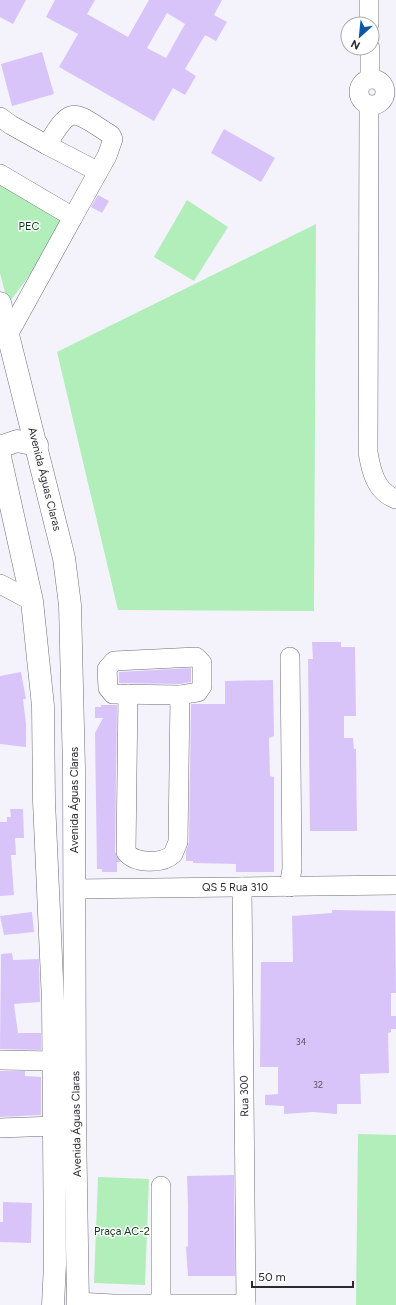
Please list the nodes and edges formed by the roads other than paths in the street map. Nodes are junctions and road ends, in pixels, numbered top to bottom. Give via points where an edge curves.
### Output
1 (369, 0) edge
2 (369, 16) edge
3 (370, 56) edge
4 (370, 79) junction
5 (391, 91) edge
6 (369, 105) junction
7 (0, 117) edge
8 (47, 145) junction
9 (97, 171) junction
10 (0, 174) edge
11 (73, 217) junction
12 (0, 303) edge
13 (8, 335) junction
14 (37, 445) junction
15 (0, 447) edge
16 (0, 457) edge
17 (396, 499) edge
18 (27, 578) junction
19 (2, 585) edge
20 (32, 601) junction
21 (290, 658) dead end
22 (38, 670) junction
23 (73, 672) junction
24 (128, 694) junction
25 (180, 695) junction
26 (154, 861) junction
27 (396, 885) edge
28 (154, 887) junction
29 (242, 887) junction
30 (290, 887) junction
31 (74, 889) junction
32 (0, 1060) edge
33 (54, 1061) junction
34 (55, 1126) junction
35 (0, 1128) edge
36 (161, 1186) dead end
37 (78, 1303) edge
38 (161, 1304) junction
39 (246, 1304) edge
40 (53, 1305) edge

1 - 2 street
3 - 4 street
4 - 5 street via 377,79
4 - 6 street via 363,82 359,88 362,102
5 - 6 street via 381,102
6 - 17 street via 368,452 371,470 377,482 384,492
7 - 8 street
8 - 9 street
8 - 9 street via 63,120 72,115 83,118 111,135 113,139 107,156
9 - 11 street
10 - 11 street
11 - 13 street
12 - 13 main road, Avenida Águas Claras
13 - 14 main road, Avenida Águas Claras
14 - 15 main road via 17,441
14 - 23 main road, Avenida Águas Claras via 64,558 70,605
16 - 18 main road, Avenida Águas Claras
18 - 19 street
18 - 20 main road, Avenida Águas Claras
19 - 20 street
20 - 22 main road, Avenida Águas Claras
21 - 30 street
22 - 23 main road
22 - 33 main road, Avenida Águas Claras via 43,706
23 - 31 main road, Avenida Águas Claras
24 - 25 street
24 - 25 street via 113,694 108,688 107,669 114,661 199,658 202,663 201,689 192,694
24 - 26 street via 126,852 130,856
25 - 26 street via 178,842 174,854
26 - 28 street
27 - 30 street, QS 5 Rua 310
28 - 29 street, QS 5 Rua 310
28 - 31 street, QS 5 Rua 310
29 - 30 street, QS 5 Rua 310
29 - 39 street, Rua 300
31 - 37 main road, Avenida Águas Claras
32 - 33 street
33 - 34 main road, Avenida Águas Claras
34 - 35 street
34 - 40 main road, Avenida Águas Claras
36 - 38 street
37 - 38 street
38 - 39 street

